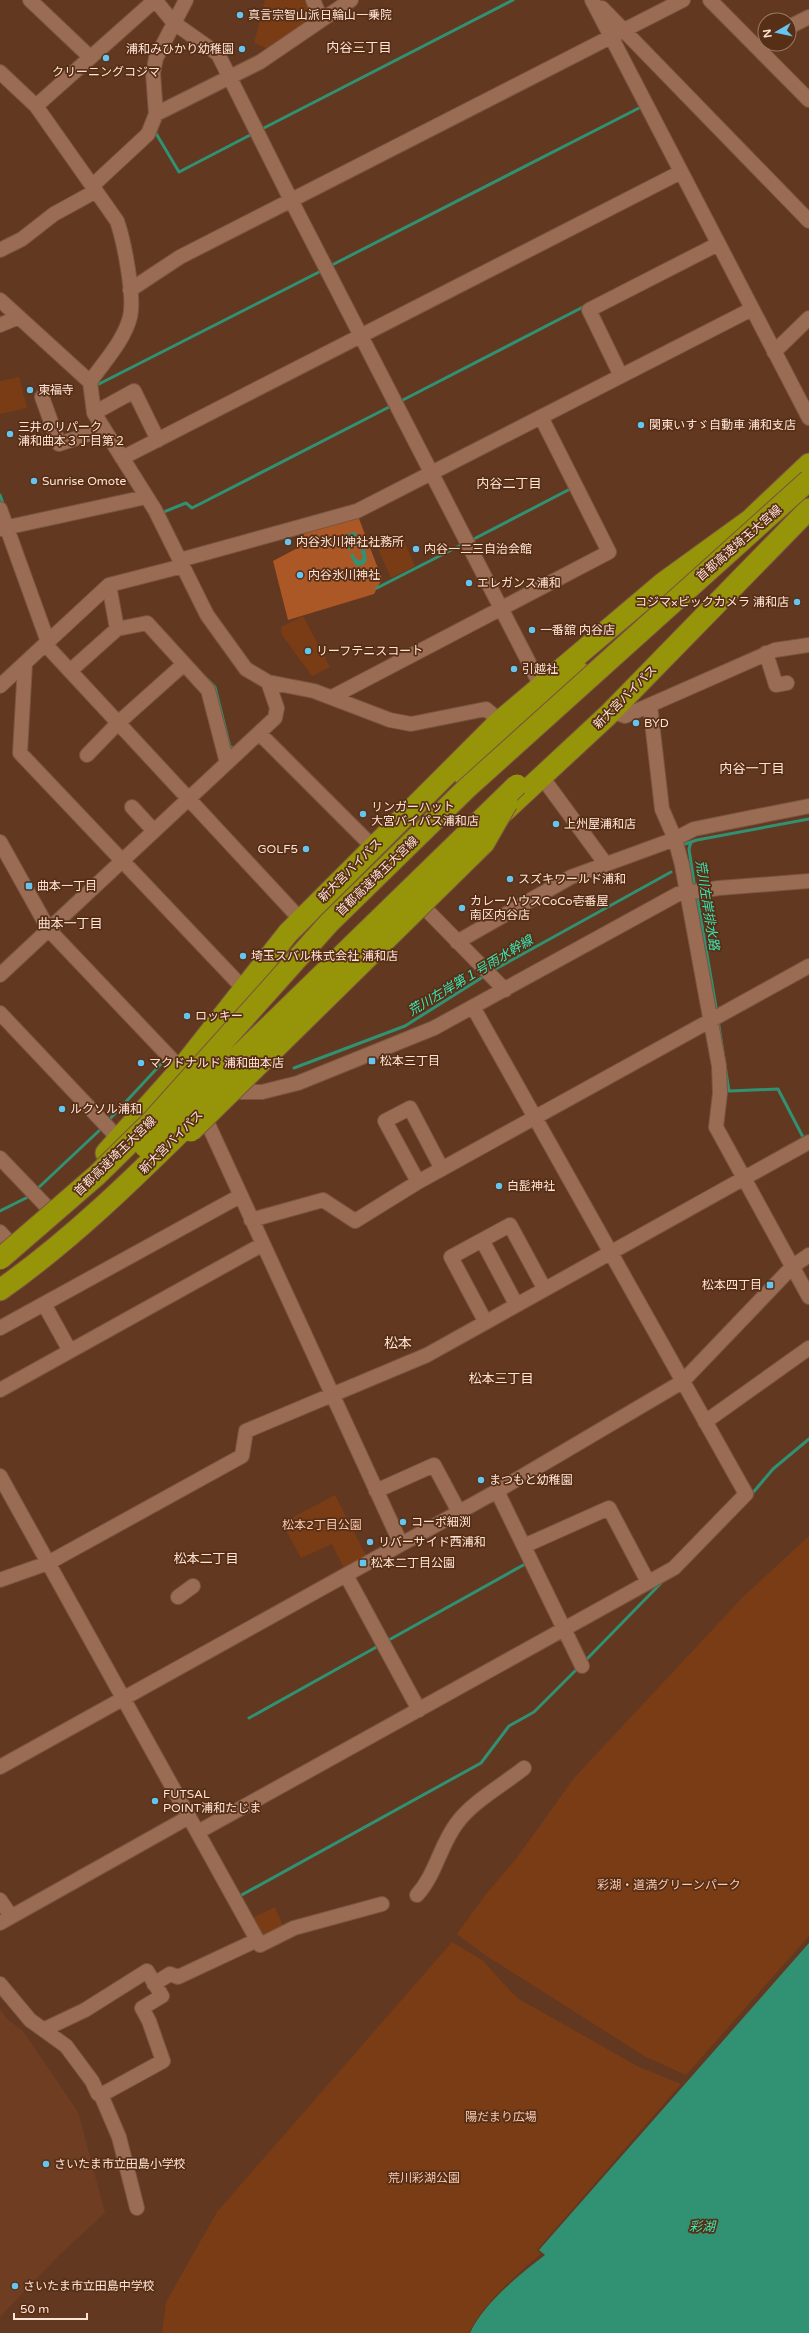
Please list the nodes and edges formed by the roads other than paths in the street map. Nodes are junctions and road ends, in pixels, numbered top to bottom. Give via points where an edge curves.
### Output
1 (30, 0) edge
2 (155, 0) edge
3 (186, 0) edge
4 (313, 0) edge
5 (351, 0) edge
6 (593, 0) edge
7 (683, 0) edge
8 (710, 0) edge
9 (809, 17) edge
10 (321, 20) junction
11 (174, 23) junction
12 (797, 23) edge
13 (617, 33) junction
14 (757, 39) edge
15 (768, 52) edge
16 (90, 57) junction
17 (0, 72) edge
18 (230, 78) junction
19 (809, 100) edge
20 (36, 106) junction
21 (156, 114) junction
22 (680, 172) junction
23 (94, 189) junction
24 (290, 200) junction
25 (809, 221) edge
26 (718, 244) junction
27 (0, 250) edge
28 (130, 290) junction
29 (0, 300) edge
30 (752, 309) junction
31 (19, 317) junction
32 (809, 318) edge
33 (0, 325) edge
34 (361, 336) junction
35 (774, 352) junction
36 (621, 376) junction
37 (90, 382) junction
38 (42, 398) dead end
39 (94, 413) junction
40 (541, 417) junction
41 (809, 418) edge
42 (104, 429) junction
43 (158, 440) junction
44 (122, 458) junction
45 (809, 464) edge
46 (431, 473) junction
47 (809, 480) edge
48 (146, 497) junction
49 (809, 498) edge
50 (0, 509) edge
51 (809, 509) edge
52 (3, 527) edge
53 (181, 563) junction
54 (109, 585) junction
55 (684, 591) junction
56 (501, 609) junction
57 (117, 629) junction
58 (47, 643) junction
59 (809, 645) edge
60 (766, 653) junction
61 (24, 664) junction
62 (184, 664) junction
63 (70, 671) junction
64 (268, 682) junction
65 (787, 683) dead end
66 (0, 686) edge
67 (541, 686) junction
68 (332, 697) junction
69 (650, 705) junction
70 (612, 712) junction
71 (500, 721) junction
72 (118, 723) junction
73 (259, 733) junction
74 (87, 755) dead end
75 (227, 763) junction
76 (542, 777) junction
77 (517, 785) junction
78 (189, 799) junction
79 (809, 806) edge
80 (132, 807) dead end
81 (154, 831) junction
82 (0, 842) edge
83 (676, 845) junction
84 (373, 847) junction
85 (122, 861) junction
86 (605, 864) junction
87 (809, 881) edge
88 (693, 891) junction
89 (415, 899) junction
90 (295, 926) junction
91 (48, 930) junction
92 (457, 942) junction
93 (809, 966) edge
94 (0, 975) edge
95 (243, 988) junction
96 (505, 990) junction
97 (473, 1007) junction
98 (0, 1013) edge
99 (715, 1017) junction
100 (257, 1056) junction
101 (181, 1069) junction
102 (220, 1092) junction
103 (262, 1092) junction
104 (202, 1111) junction
105 (535, 1118) junction
106 (110, 1129) junction
107 (809, 1142) edge
108 (0, 1158) edge
109 (442, 1169) junction
110 (744, 1178) junction
111 (418, 1182) junction
112 (240, 1196) junction
113 (114, 1197) junction
114 (38, 1198) junction
115 (251, 1220) junction
116 (482, 1240) junction
117 (263, 1244) junction
118 (2, 1245) edge
119 (610, 1252) junction
120 (809, 1255) edge
121 (792, 1266) junction
122 (0, 1275) edge
123 (544, 1288) junction
124 (0, 1290) edge
125 (809, 1296) edge
126 (44, 1304) junction
127 (516, 1304) junction
128 (485, 1321) junction
129 (0, 1328) edge
130 (809, 1348) edge
131 (70, 1351) junction
132 (682, 1382) junction
133 (0, 1390) edge
134 (332, 1396) junction
135 (704, 1422) junction
136 (0, 1476) edge
137 (497, 1491) junction
138 (376, 1492) junction
139 (459, 1512) junction
140 (401, 1544) junction
141 (524, 1546) junction
142 (48, 1563) junction
143 (346, 1575) junction
144 (0, 1580) edge
145 (648, 1582) junction
146 (192, 1586) dead end
147 (178, 1597) dead end
148 (564, 1629) junction
149 (582, 1666) dead end
150 (123, 1698) junction
151 (419, 1710) junction
152 (0, 1767) edge
153 (524, 1768) dead end
154 (190, 1817) junction
155 (198, 1832) junction
156 (417, 1895) dead end
157 (0, 1900) edge
158 (382, 1904) dead end
159 (5, 1920) edge
160 (257, 1940) junction
161 (0, 1984) edge
162 (154, 1984) junction
163 (45, 2029) junction
164 (101, 2096) junction
165 (137, 2208) dead end

1 - 16 street
2 - 11 street
2 - 16 street
3 - 11 street
4 - 10 street
5 - 10 street
6 - 13 street
7 - 13 street
8 - 14 street
9 - 12 street
10 - 18 street via 260,62
11 - 18 street via 218,54
11 - 21 street via 156,58 153,73
13 - 22 street
13 - 24 street
13 - 25 street
15 - 19 street
16 - 20 street
17 - 20 street
18 - 21 street
18 - 24 street
20 - 23 street
21 - 23 street via 148,134
22 - 26 street
22 - 34 street
23 - 27 street via 54,214 22,239
23 - 28 street via 117,221
24 - 28 street via 180,257
24 - 34 street
26 - 30 street
26 - 36 street via 589,310
28 - 37 street via 130,317 122,336
29 - 31 street
30 - 35 street
30 - 36 street
31 - 33 street
31 - 37 street
32 - 35 street
34 - 43 street
34 - 46 street
35 - 41 street
36 - 40 street
37 - 39 street
38 - 42 street via 59,444
39 - 42 street
39 - 43 street via 134,391
40 - 46 street
40 - 56 street via 609,552
42 - 44 street
43 - 44 street
44 - 48 street
45 - 67 highway, 新大宮バイパス via 750,520 663,583
46 - 53 street via 357,511
46 - 56 street
47 - 55 highway, 首都高速埼玉大宮線, bridge
48 - 52 street
48 - 53 street
49 - 77 highway, 首都高速埼玉大宮線 via 602,707
50 - 52 street
51 - 70 highway, 新大宮バイパス
52 - 58 street
53 - 54 street
53 - 64 street via 208,615 246,669
54 - 57 street
54 - 58 street
55 - 90 highway, bridge via 608,646 458,780 309,926
55 - 118 highway, 首都高速埼玉大宮線, bridge via 466,788 329,923 146,1126 97,1175
56 - 67 street
56 - 68 street
57 - 62 street via 147,623
57 - 63 street
58 - 61 street
58 - 63 street
59 - 60 street
60 - 65 street via 776,685
60 - 69 street
61 - 66 street
61 - 85 street via 20,753
62 - 72 street
62 - 75 street via 208,690
63 - 72 street
64 - 68 street
64 - 73 street via 277,708 275,718
67 - 71 highway, 新大宮バイパス
68 - 71 street via 390,720 411,724 486,709
69 - 70 street via 625,716
69 - 83 street via 662,808
70 - 76 highway, 新大宮バイパス
71 - 84 highway, 新大宮バイパス
72 - 74 street
72 - 78 street
73 - 75 street
73 - 84 street
75 - 78 street
76 - 86 street
76 - 89 highway, 新大宮バイパス
77 - 113 highway, bridge via 484,843 143,1180
77 - 122 highway, 首都高速埼玉大宮線, bridge via 117,1174
78 - 81 street
78 - 90 street
79 - 83 street via 694,829
80 - 81 street
81 - 85 street
82 - 91 street
83 - 86 street
83 - 88 street
84 - 90 highway, 新大宮バイパス
85 - 91 street
85 - 95 street
86 - 92 street via 571,877
87 - 88 street
88 - 96 street via 663,901
88 - 99 street
89 - 92 street
89 - 100 highway, 新大宮バイパス
90 - 95 highway, 新大宮バイパス
91 - 94 street
91 - 101 street
92 - 96 street
93 - 99 street
95 - 101 highway, 新大宮バイパス
96 - 97 street
97 - 103 street via 434,1028 364,1057 298,1083
97 - 105 street
98 - 106 street
99 - 105 street
99 - 110 street via 720,1093 716,1127
100 - 102 highway, 新大宮バイパス
100 - 103 street via 249,1078 252,1085
101 - 102 street
101 - 106 highway, 新大宮バイパス
102 - 103 street
102 - 104 highway, 新大宮バイパス
104 - 112 street
104 - 113 highway, 新大宮バイパス
105 - 109 street
105 - 119 street
106 - 114 highway, 新大宮バイパス
107 - 110 street
108 - 114 street
109 - 111 street
109 - 111 street via 410,1108 385,1121
110 - 119 street
110 - 121 street
111 - 115 street via 355,1221 323,1200
112 - 115 street
112 - 126 street
113 - 124 highway, 新大宮バイパス via 70,1236
114 - 118 highway, 新大宮バイパス
115 - 117 street
116 - 123 street via 510,1225
116 - 127 street
116 - 128 street via 451,1257
117 - 131 street
117 - 134 street
119 - 123 street
119 - 132 street
120 - 121 street
121 - 125 street
121 - 132 street
123 - 127 street
126 - 129 street
126 - 131 street
127 - 128 street
128 - 134 street via 427,1355
130 - 135 street
131 - 133 street
132 - 135 street
132 - 137 street
134 - 138 street
134 - 142 street via 246,1431 242,1456
135 - 145 street via 746,1494 674,1568
136 - 142 street
137 - 139 street
137 - 141 street
138 - 139 street via 434,1465
138 - 140 street
139 - 140 street
140 - 143 street
141 - 145 street via 609,1508
141 - 148 street
142 - 144 street
142 - 150 street
143 - 150 street
143 - 151 street
145 - 148 street
146 - 147 street
148 - 149 street
148 - 151 street
150 - 152 street
150 - 154 street
151 - 155 street
153 - 156 street via 473,1806 458,1821 445,1841 428,1882
154 - 155 street
154 - 159 street
155 - 160 street
157 - 159 street
158 - 160 street via 294,1928 260,1945
160 - 162 street via 178,1977 170,1974
161 - 163 street via 30,2020
162 - 163 street via 147,1971 85,2010
162 - 164 street via 162,1996 142,2008 163,2061
163 - 164 street via 66,2046
164 - 165 street via 119,2137

